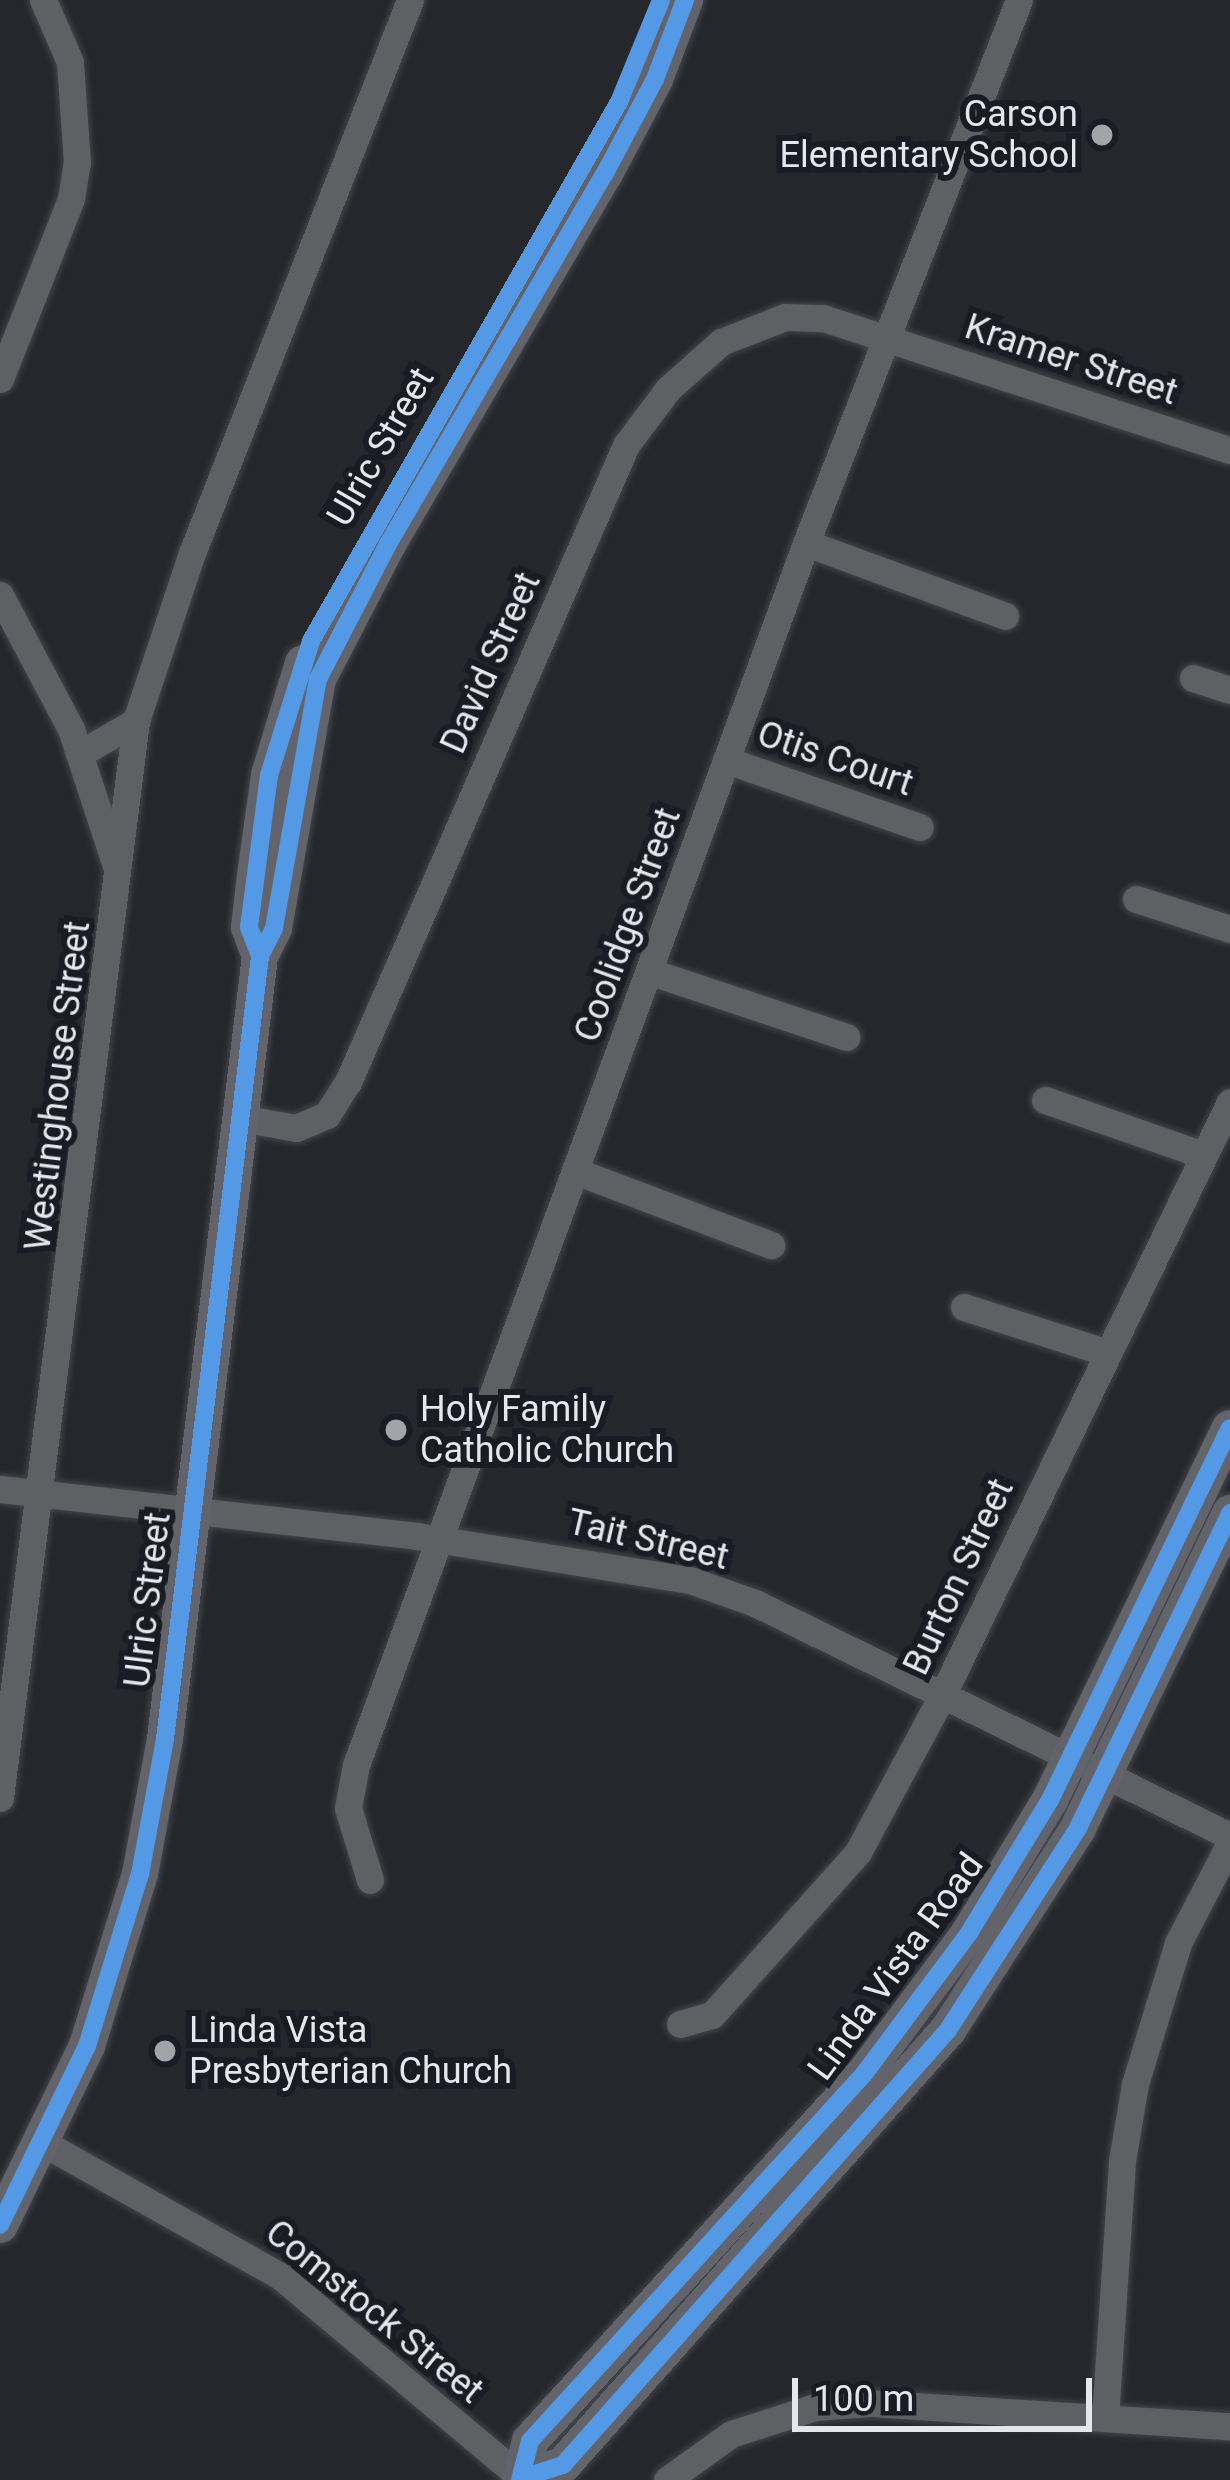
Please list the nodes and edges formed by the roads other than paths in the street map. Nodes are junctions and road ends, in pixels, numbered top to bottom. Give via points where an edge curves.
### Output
1 (44, 0) edge
2 (410, 0) edge
3 (662, 0) edge
4 (685, 0) edge
5 (1019, 0) edge
6 (890, 337) junction
7 (0, 379) edge
8 (1230, 450) edge
9 (806, 544) junction
10 (0, 596) edge
11 (1005, 616) dead end
12 (7, 630) edge
13 (1193, 678) dead end
14 (1230, 690) edge
15 (136, 721) junction
16 (81, 753) junction
17 (726, 760) junction
18 (920, 827) dead end
19 (121, 883) junction
20 (1136, 899) dead end
21 (1230, 929) edge
22 (260, 956) junction
23 (651, 972) junction
24 (846, 1037) dead end
25 (1045, 1100) dead end
26 (1230, 1102) edge
27 (240, 1118) junction
28 (1204, 1155) junction
29 (574, 1172) junction
30 (771, 1245) dead end
31 (964, 1307) dead end
32 (1105, 1352) junction
33 (1230, 1428) edge
34 (0, 1489) edge
35 (39, 1494) junction
36 (192, 1513) junction
37 (1230, 1514) edge
38 (443, 1540) junction
39 (942, 1696) junction
40 (1070, 1760) junction
41 (1105, 1777) junction
42 (0, 1798) edge
43 (1230, 1840) edge
44 (370, 1880) dead end
45 (680, 2024) dead end
46 (45, 2144) junction
47 (0, 2225) edge
48 (1105, 2418) junction
49 (1230, 2426) edge
50 (522, 2480) edge
51 (668, 2480) edge

1 - 7 street via 70,62 77,163 71,199
2 - 15 street via 192,553
3 - 22 main road, Ulric Street via 619,102 311,641 269,775 249,928
4 - 22 main road, Ulric Street via 604,175 335,638 318,679 274,928
5 - 6 street, Coolidge Street
6 - 8 street, Kramer Street
6 - 9 street, Coolidge Street
6 - 27 street, David Street via 823,318 770,320 721,342 668,389 626,446 348,1082 327,1115 296,1127
9 - 11 street
9 - 17 street, Coolidge Street
10 - 12 street
12 - 16 street
13 - 14 street
15 - 16 street
15 - 19 street, Westinghouse Street
16 - 19 street
17 - 18 street, Otis Court
17 - 23 street, Coolidge Street
19 - 35 street, Westinghouse Street
20 - 21 street
22 - 27 main road, Ulric Street
23 - 24 street
23 - 29 street, Coolidge Street
25 - 28 street
26 - 28 street, Burton Street
27 - 36 main road, Ulric Street
28 - 32 street, Burton Street
29 - 30 street
29 - 38 street, Coolidge Street
31 - 32 street
32 - 39 street, Burton Street
33 - 40 main road, Linda Vista Road
34 - 35 street, Tait Street
35 - 36 street, Tait Street
35 - 42 street, Westinghouse Street
36 - 38 street, Tait Street
36 - 46 main road, Ulric Street via 140,1874 94,2029
37 - 41 main road, Linda Vista Road
38 - 39 street, Tait Street via 690,1580
38 - 44 street, Coolidge Street via 356,1765 348,1808
39 - 40 street, Tait Street
39 - 45 street, Burton Street via 858,1852 712,2014
40 - 41 street, Tait Street
40 - 50 main road, Linda Vista Road via 996,1892 919,2003 530,2441
41 - 43 street, Tait Street
41 - 50 main road, Linda Vista Road via 1006,1948 891,2101 563,2465
43 - 48 street via 1178,1943 1135,2084 1122,2161
46 - 47 main road, Ulric Street
46 - 50 street, Comstock Street via 280,2276
48 - 49 street
48 - 51 street via 815,2407 731,2434

